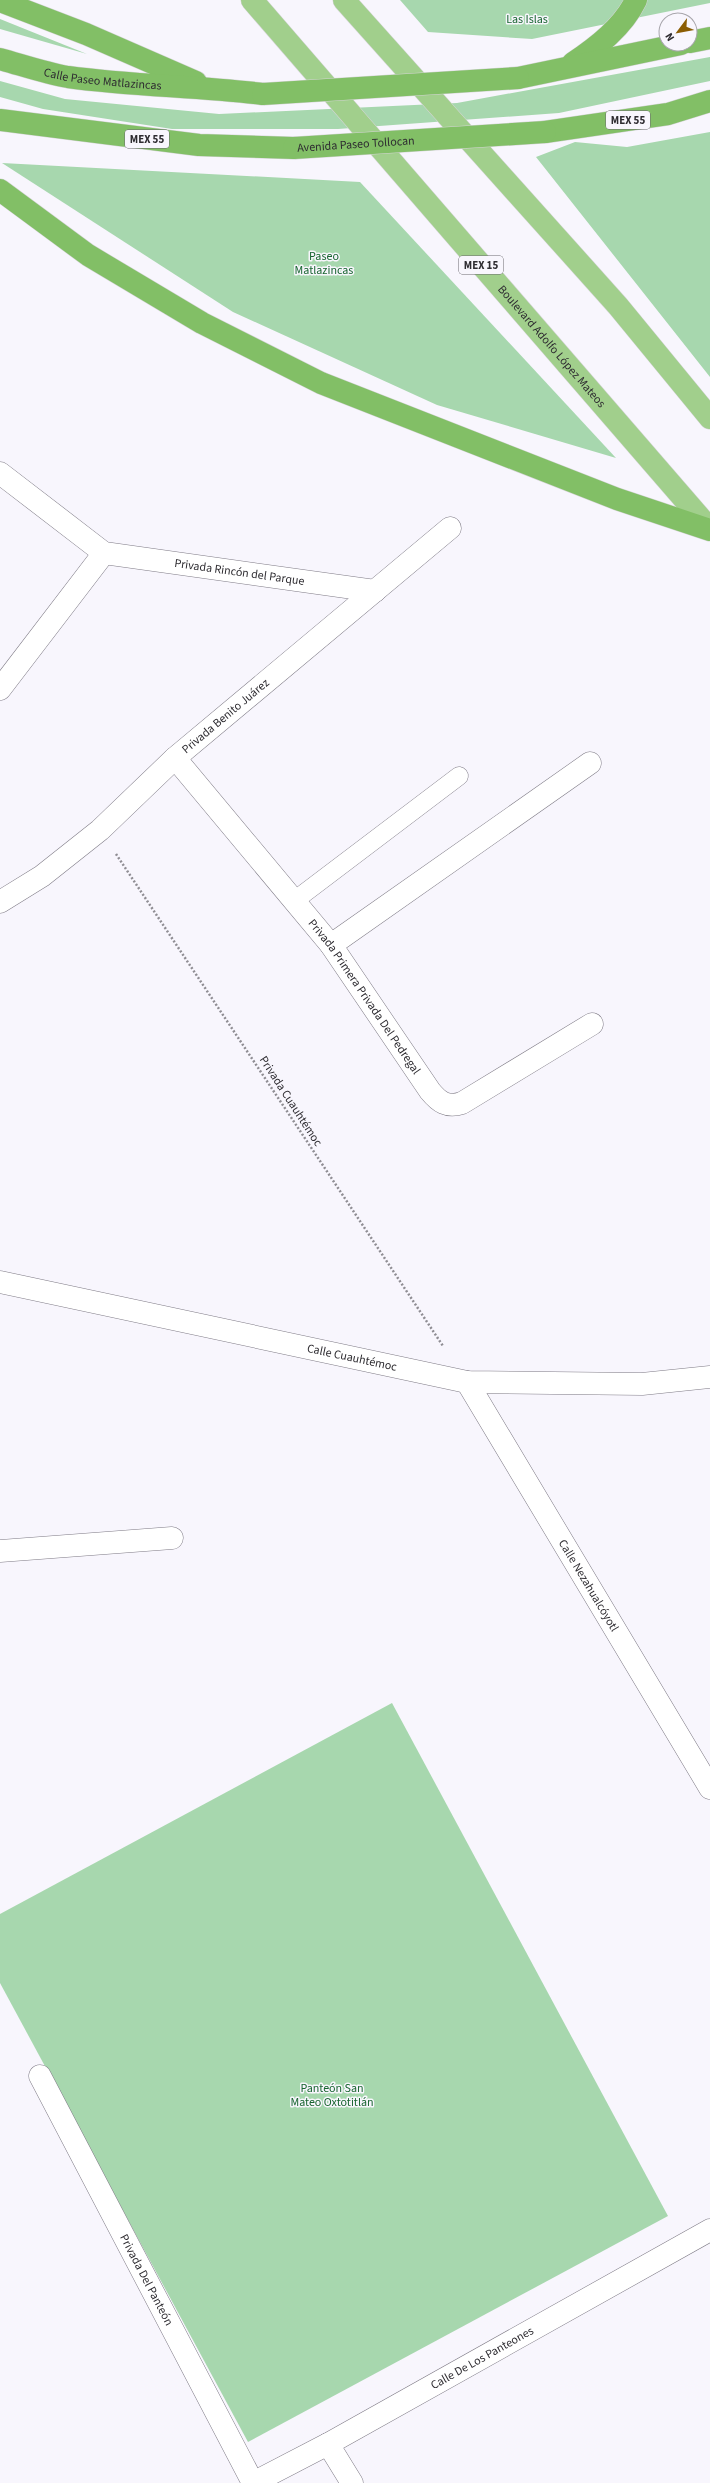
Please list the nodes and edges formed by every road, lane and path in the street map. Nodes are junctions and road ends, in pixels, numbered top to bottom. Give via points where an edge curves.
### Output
1 (252, 0) edge
2 (344, 0) edge
3 (636, 0) edge
4 (0, 1) edge
5 (710, 38) edge
6 (698, 40) edge
7 (658, 49) edge
8 (0, 59) edge
9 (564, 69) junction
10 (208, 87) junction
11 (710, 102) edge
12 (0, 120) edge
13 (0, 190) edge
14 (710, 418) edge
15 (0, 473) edge
16 (450, 528) dead end
17 (710, 530) edge
18 (104, 553) junction
19 (375, 591) junction
20 (0, 689) edge
21 (175, 758) junction
22 (590, 763) dead end
23 (459, 776) dead end
24 (100, 830) junction
25 (294, 901) junction
26 (0, 902) edge
27 (330, 944) junction
28 (592, 1024) dead end
29 (0, 1282) edge
30 (710, 1377) edge
31 (467, 1382) junction
32 (172, 1538) dead end
33 (0, 1551) edge
34 (710, 1788) edge
35 (40, 2076) dead end
36 (710, 2230) edge
37 (328, 2444) junction
38 (253, 2483) edge
39 (352, 2483) edge

1 - 17 main road, Boulevard Adolfo López Mateos / MEX 15
2 - 14 main road via 618,306
3 - 9 highway via 631,11 599,44
4 - 10 highway via 86,34
5 - 6 highway
7 - 9 highway
8 - 10 highway, Calle Paseo Matlazincas via 67,76 135,84
9 - 10 highway, bridge via 518,78 263,94
11 - 12 highway, Avenida Paseo Tollocan / MEX 55, bridge via 668,114 545,132 294,148 198,145
13 - 17 highway via 88,255 202,323 321,383 617,499
15 - 18 street, Privada Rincón del Parque
16 - 19 street, Privada Benito Juárez
18 - 19 street, Privada Rincón del Parque
18 - 20 street
19 - 21 street, Privada Benito Juárez
21 - 24 street, Privada Benito Juárez
21 - 25 street, Privada Primera Privada Del Pedregal
22 - 27 street
23 - 25 lane
24 - 26 street, Privada Benito Juárez via 42,876
24 - 31 path, Privada Cuauhtémoc
25 - 27 street, Privada Primera Privada Del Pedregal
27 - 28 street, Privada Primera Privada Del Pedregal via 430,1090 442,1103 462,1103
29 - 31 street, Calle Cuauhtémoc
30 - 31 street, Calle Cuauhtémoc via 642,1384
31 - 34 street, Calle Nezahualcóyotl
32 - 33 street
35 - 38 street, Privada Del Panteón
36 - 37 street, Calle De Los Panteones
37 - 38 street, Calle De Los Panteones
37 - 39 street

